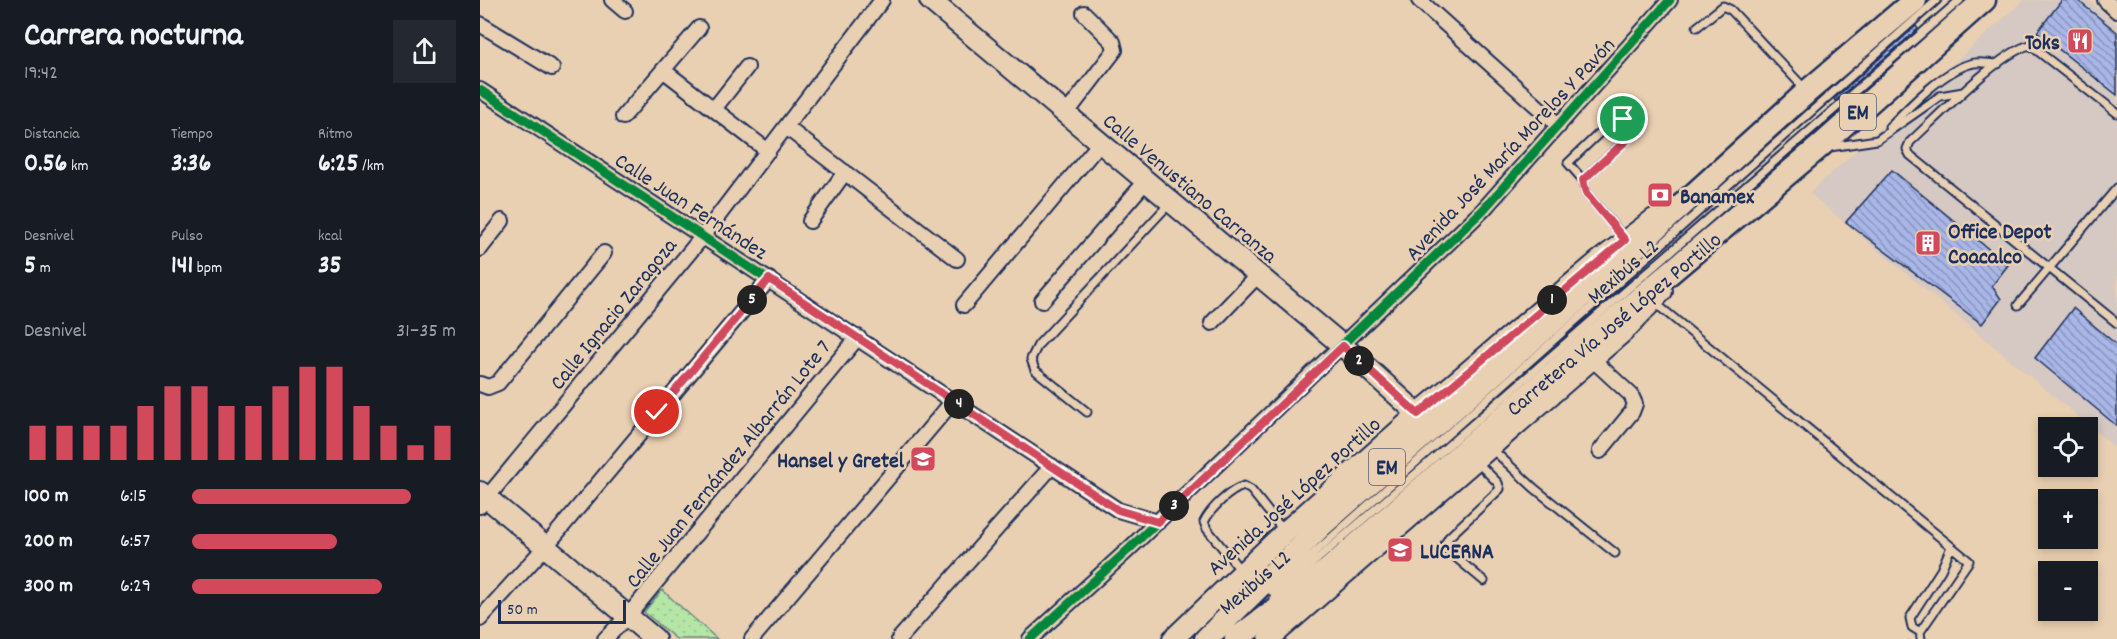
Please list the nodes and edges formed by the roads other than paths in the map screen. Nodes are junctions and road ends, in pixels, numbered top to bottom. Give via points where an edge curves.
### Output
1 (612, 0) edge
2 (882, 0) edge
3 (930, 0) edge
4 (1419, 0) edge
5 (1670, 0) edge
6 (1915, 0) edge
7 (1937, 0) edge
8 (1960, 0) edge
9 (1984, 0) edge
10 (2105, 0) edge
11 (2117, 10) edge
12 (625, 11) dead end
13 (1084, 13) dead end
14 (480, 24) edge
15 (1697, 27) dead end
16 (699, 28) dead end
17 (1998, 64) junction
18 (747, 67) dead end
19 (552, 68) dead end
20 (663, 70) junction
21 (480, 90) edge
22 (1808, 91) junction
23 (1963, 92) junction
24 (714, 109) junction
25 (2117, 113) edge
26 (1066, 114) junction
27 (623, 117) dead end
28 (1559, 126) junction
29 (786, 127) junction
30 (1877, 140) junction
31 (1100, 143) junction
32 (1818, 147) junction
33 (768, 151) junction
34 (1728, 163) junction
35 (844, 172) junction
36 (1583, 180) junction
37 (1146, 181) junction
38 (2117, 188) edge
39 (1171, 202) junction
40 (502, 221) dead end
41 (810, 221) dead end
42 (1731, 222) junction
43 (703, 236) junction
44 (1625, 240) junction
45 (480, 249) edge
46 (604, 253) dead end
47 (957, 259) dead end
48 (2049, 268) junction
49 (1258, 275) junction
50 (769, 279) junction
51 (1653, 300) junction
52 (1042, 301) dead end
53 (2018, 304) dead end
54 (963, 305) dead end
55 (1212, 322) dead end
56 (2117, 323) edge
57 (858, 337) junction
58 (1343, 346) junction
59 (1592, 359) junction
60 (480, 384) edge
61 (953, 400) junction
62 (1087, 412) dead end
63 (1418, 414) junction
64 (1491, 447) junction
65 (1600, 451) dead end
66 (1475, 460) junction
67 (1052, 466) junction
68 (482, 499) edge
69 (1158, 522) junction
70 (1285, 532) junction
71 (546, 546) junction
72 (1951, 547) junction
73 (1615, 553) dead end
74 (1243, 573) junction
75 (1484, 581) dead end
76 (1259, 610) dead end
77 (1247, 611) dead end
78 (628, 616) junction
79 (480, 619) edge
80 (1921, 635) edge
81 (605, 639) edge
82 (656, 639) edge
83 (752, 639) edge
84 (899, 639) edge
85 (1030, 639) edge
86 (1173, 639) edge
87 (1206, 639) edge
88 (1214, 639) edge
89 (1227, 639) edge
90 (1236, 639) edge
91 (1269, 639) edge

1 - 12 street
2 - 29 street, Calle Ignacio Zaragoza
3 - 26 main road, Calle Venustiano Carranza
4 - 28 street
5 - 28 street, Avenida José María Morelos Y Pavón
6 - 22 main road, Carretera Vía José López Portillo / EM
7 - 8 lane, Mexibús L2 via 1265,600
9 - 32 main road, Carretera Vía José López Portillo / EM
10 - 11 street
13 - 26 street via 1113,42 1115,50
14 - 19 street
15 - 22 lane via 1723,6 1731,10
16 - 20 street
17 - 23 lane
17 - 25 lane via 2030,45
17 - 30 lane via 1969,64 1954,71 1908,108
18 - 24 street
20 - 24 street
20 - 27 street
21 - 43 street, Calle Juan Fernández
22 - 34 main road, Carretera Vía José López Portillo / EM
23 - 30 lane via 1940,96
23 - 48 lane via 1907,149
24 - 33 street
26 - 31 main road, Calle Venustiano Carranza
28 - 58 street, Avenida José María Morelos Y Pavón via 1483,210
29 - 33 street, Calle Ignacio Zaragoza
29 - 35 street
30 - 32 lane via 1846,147
31 - 37 main road, Calle Venustiano Carranza
31 - 54 street
32 - 42 main road, Carretera Vía José López Portillo / EM
33 - 43 street, Calle Ignacio Zaragoza
34 - 44 main road, Avenida José López Portillo
34 - 87 main road, Carretera Vía José López Portillo / EM via 1322,525
35 - 41 street
35 - 47 street
36 - 36 lane via 1569,167 1569,159 1614,119 1623,119 1631,127 1632,135
36 - 44 lane via 1586,193
37 - 39 main road, Calle Venustiano Carranza
37 - 52 street
38 - 48 lane
39 - 49 main road, Calle Venustiano Carranza
39 - 62 lane via 1038,345 1031,359 1035,370
40 - 45 street
42 - 51 main road
42 - 90 main road, Carretera Vía José López Portillo / EM via 1329,569
43 - 50 street, Calle Juan Fernández
43 - 68 street, Calle Ignacio Zaragoza
44 - 63 main road, Avenida José López Portillo
46 - 60 street via 498,383 488,387
48 - 53 lane
48 - 56 lane
49 - 55 street
49 - 58 main road, Calle Venustiano Carranza
50 - 57 street, Calle Juan Fernández
50 - 71 street
51 - 59 main road
51 - 72 lane
57 - 61 street, Calle Juan Fernández
57 - 78 street, Calle Juan Fernández Albarrán Lote 7
58 - 63 main road, Calle Venustiano Carranza
58 - 69 street, Avenida José María Morelos Y Pavón
59 - 64 main road
59 - 65 street via 1631,395 1635,404
61 - 67 street, Calle Juan Fernández
61 - 83 street
63 - 70 main road, Avenida José López Portillo
64 - 66 main road
64 - 73 lane via 1534,488
66 - 75 lane via 1500,489 1445,544
66 - 91 main road
67 - 69 street, Calle Juan Fernández via 1118,510
67 - 84 street
68 - 71 main road
69 - 85 street, Avenida José María Morelos Y Pavón
70 - 74 main road, Avenida José López Portillo
70 - 74 lane via 1244,486 1236,488 1207,515 1207,529
71 - 78 main road
71 - 79 street
72 - 80 lane via 1910,618 1912,627
72 - 80 lane via 1969,561
74 - 86 main road, Avenida José López Portillo
76 - 89 lane, Mexibús L2
77 - 88 lane, Mexibús L2
78 - 81 street, Calle Juan Fernández Albarrán Lote 7
78 - 82 main road

